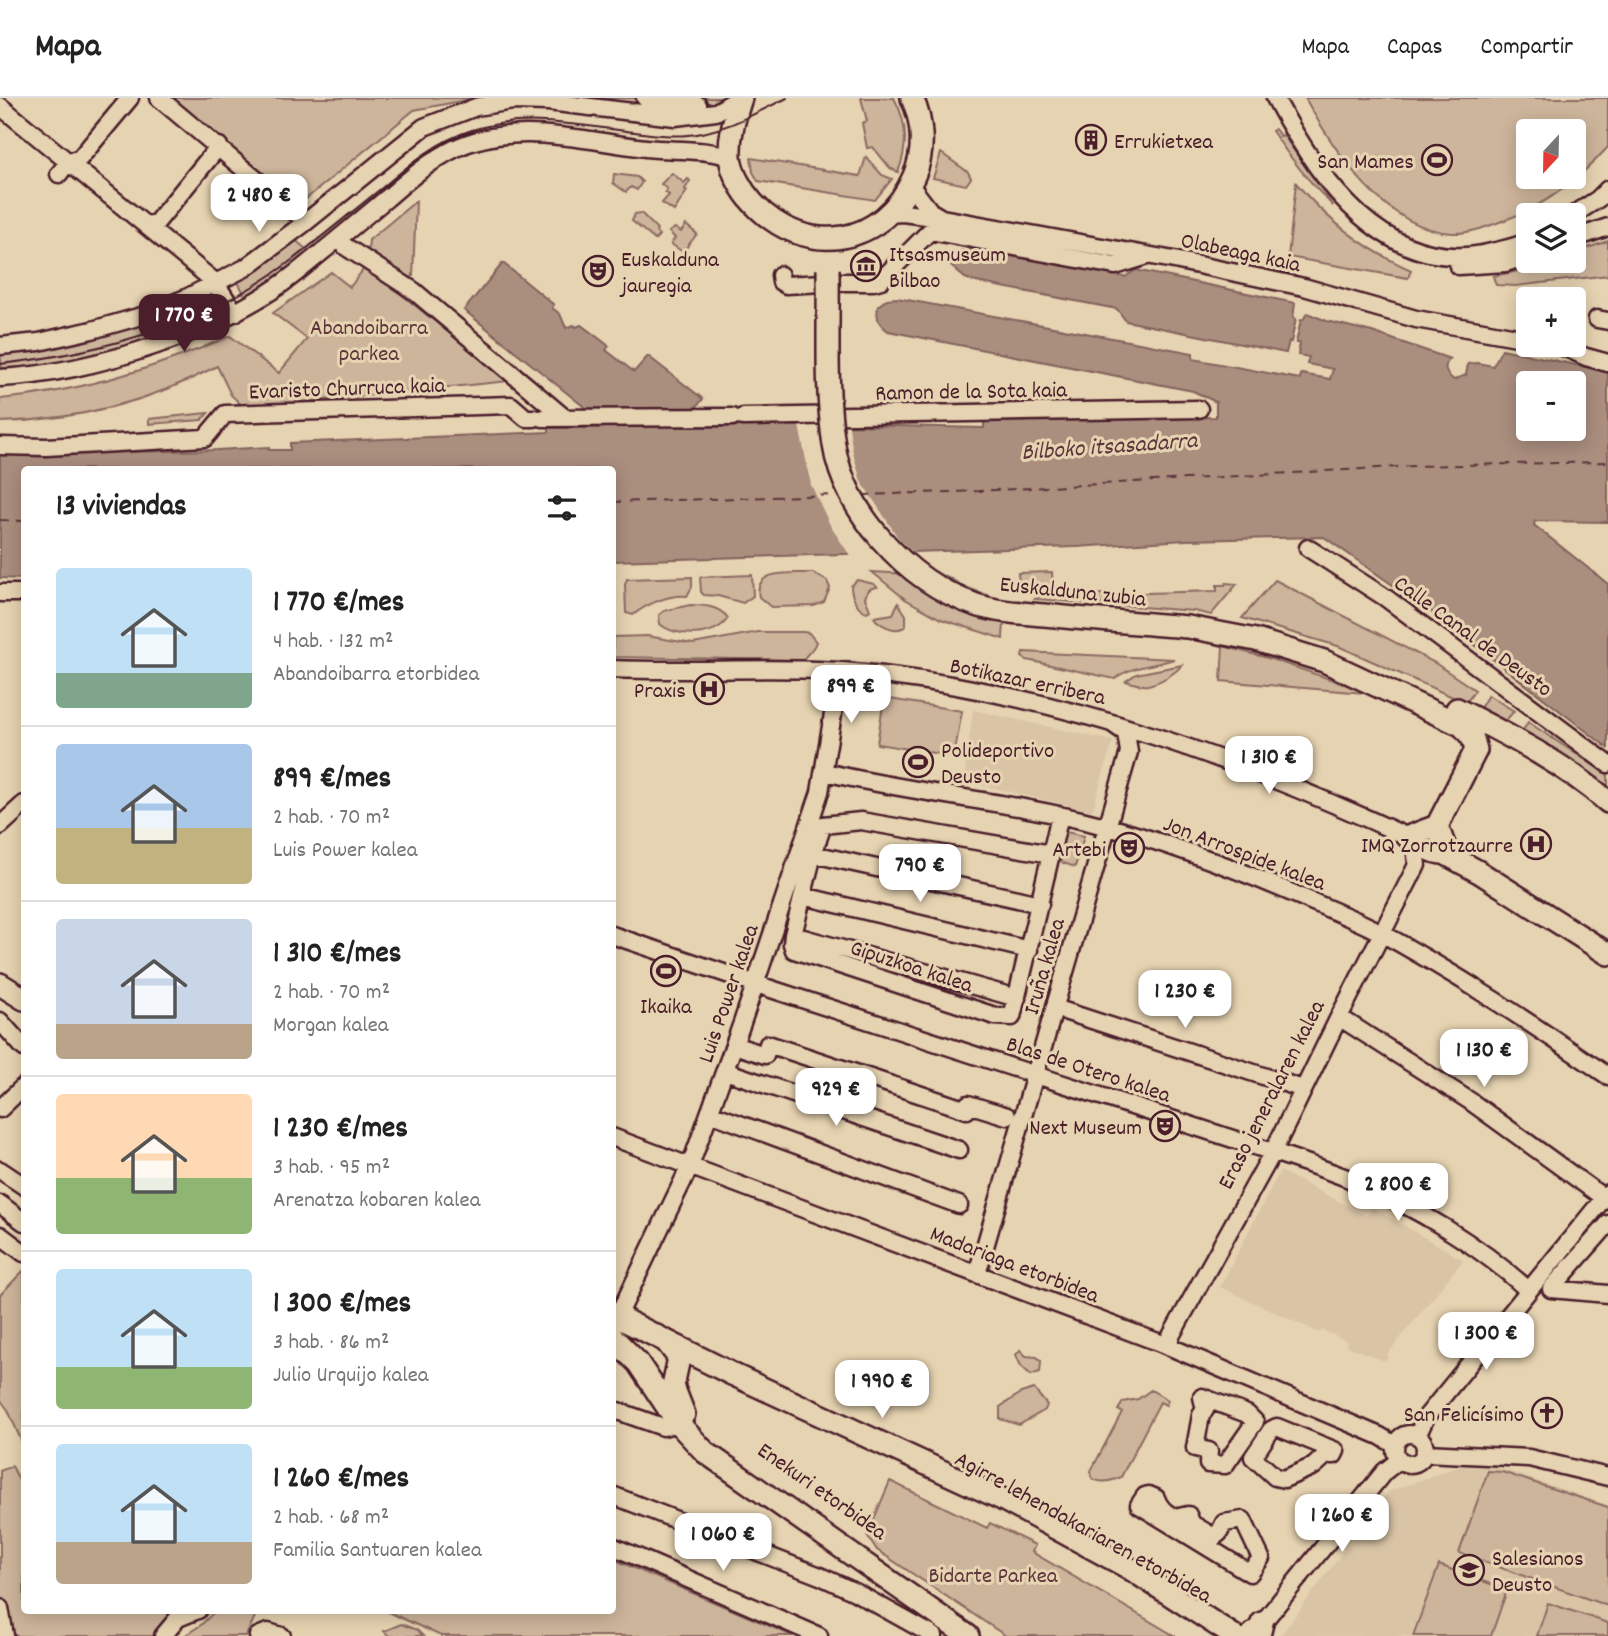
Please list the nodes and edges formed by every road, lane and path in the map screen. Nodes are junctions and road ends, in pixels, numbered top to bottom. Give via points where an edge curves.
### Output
1 (130, 98) edge
2 (159, 98) edge
3 (645, 98) edge
4 (740, 98) edge
5 (1275, 98) edge
6 (912, 99) edge
7 (698, 105) dead end
8 (0, 106) edge
9 (219, 146) junction
10 (730, 157) junction
11 (64, 168) junction
12 (914, 177) junction
13 (1608, 188) edge
14 (1586, 207) edge
15 (887, 214) junction
16 (1356, 214) junction
17 (302, 218) dead end
18 (942, 218) junction
19 (146, 225) junction
20 (1608, 227) edge
21 (790, 232) junction
22 (857, 234) junction
23 (1586, 235) edge
24 (1516, 244) edge
25 (346, 247) dead end
26 (1149, 255) junction
27 (1516, 259) edge
28 (828, 269) junction
29 (780, 275) dead end
30 (215, 282) junction
31 (235, 313) junction
32 (1516, 337) edge
33 (0, 346) edge
34 (1586, 357) edge
35 (1608, 363) edge
36 (0, 377) edge
37 (1199, 409) dead end
38 (565, 418) junction
39 (601, 418) joint
40 (0, 446) edge
41 (1308, 548) dead end
42 (0, 593) edge
43 (21, 593) edge
44 (21, 603) edge
45 (0, 604) edge
46 (616, 669) edge
47 (1343, 669) junction
48 (840, 672) junction
49 (1108, 720) junction
50 (1476, 750) junction
51 (1608, 764) edge
52 (825, 772) junction
53 (1608, 803) edge
54 (21, 807) edge
55 (1060, 816) junction
56 (0, 826) edge
57 (1437, 826) junction
58 (1108, 827) junction
59 (1411, 841) junction
60 (813, 854) junction
61 (1051, 854) junction
62 (1444, 856) junction
63 (1417, 865) junction
64 (803, 896) junction
65 (1040, 904) junction
66 (1382, 934) junction
67 (793, 935) junction
68 (616, 936) edge
69 (1029, 950) junction
70 (1608, 954) edge
71 (0, 970) edge
72 (21, 983) edge
73 (754, 983) junction
74 (0, 984) edge
75 (21, 997) edge
76 (1017, 998) junction
77 (1055, 1008) junction
78 (1339, 1017) junction
79 (0, 1021) edge
80 (21, 1045) edge
81 (743, 1048) dead end
82 (725, 1071) junction
83 (1037, 1074) junction
84 (1608, 1076) edge
85 (21, 1089) edge
86 (1303, 1089) junction
87 (0, 1109) edge
88 (710, 1113) junction
89 (1007, 1116) dead end
90 (616, 1138) edge
91 (959, 1150) dead end
92 (1273, 1152) junction
93 (690, 1166) junction
94 (0, 1170) edge
95 (21, 1184) edge
96 (1606, 1196) edge
97 (0, 1204) edge
98 (959, 1205) dead end
99 (21, 1220) edge
100 (1608, 1224) edge
101 (0, 1235) edge
102 (21, 1251) edge
103 (978, 1273) junction
104 (1528, 1290) junction
105 (1608, 1294) edge
106 (616, 1319) edge
107 (616, 1324) edge
108 (616, 1324) edge
109 (616, 1327) edge
110 (664, 1340) junction
111 (1166, 1345) junction
112 (679, 1358) junction
113 (616, 1410) edge
114 (678, 1423) junction
115 (1417, 1436) junction
116 (1336, 1451) joint
117 (1397, 1453) junction
118 (1425, 1453) junction
119 (1208, 1464) joint
120 (1607, 1475) edge
121 (616, 1497) edge
122 (1243, 1520) joint
123 (616, 1548) edge
124 (0, 1608) edge
125 (188, 1614) edge
126 (1244, 1633) edge
127 (5, 1636) edge
128 (163, 1636) edge
129 (258, 1636) edge
130 (282, 1636) edge
131 (819, 1636) edge
132 (933, 1636) edge
133 (968, 1636) edge
134 (986, 1636) edge

1 - 11 street via 80,158
2 - 9 street
3 - 7 street
4 - 10 main road
4 - 30 street via 716,112 675,117 548,102 476,107 424,127 245,268
5 - 16 street via 1322,174
6 - 12 main road via 921,142
8 - 11 street
9 - 17 street
9 - 19 street via 156,223
10 - 21 main road via 748,198
10 - 31 street via 524,133 491,136 455,148 425,166 295,275
11 - 19 street
12 - 15 main road
12 - 18 street via 930,211
13 - 14 street
15 - 18 street, Olabeaga kaia
15 - 22 main road
16 - 24 street via 1399,242 1444,257 1471,257
16 - 27 street via 1399,251 1436,264 1488,266
18 - 26 street, Olabeaga kaia
19 - 30 street
20 - 23 street
21 - 22 main road via 820,239
21 - 28 main road via 819,253
22 - 28 main road via 835,254
25 - 38 street via 414,291
26 - 29 street via 1115,266 930,231 874,282 786,285
26 - 32 street, Olabeaga kaia via 1304,287 1416,319
28 - 47 main road, Euskalduna zubia, bridge via 834,447 858,508 895,556 934,585 978,605 1225,633 1293,650
30 - 31 street
30 - 33 street via 145,315 72,335
31 - 36 street via 124,354
34 - 35 street
37 - 39 street, Ramon de la Sota kaia
38 - 39 street, Evaristo Churruca kaia
38 - 40 street, Evaristo Churruca kaia via 526,418 512,405 225,414 205,438
41 - 51 street, Calle Canal de Deusto via 1386,597
42 - 43 street
44 - 45 street
46 - 48 street, Botikazar erribera
47 - 50 main road via 1463,726
47 - 53 main road via 1381,678 1453,707 1550,761
48 - 49 street, Botikazar erribera via 962,688
48 - 52 street, Luis Power kalea
49 - 58 street, Iruña kalea via 1126,733 1129,752
49 - 59 street, Botikazar erribera via 1313,794
50 - 53 main road via 1488,744 1512,749 1590,798
50 - 57 main road
52 - 55 street, Jon Arrospide kalea
52 - 73 street, Luis Power kalea
54 - 56 street
55 - 58 street, Jon Arrospide kalea
55 - 61 street
57 - 59 main road
57 - 62 main road
58 - 66 street, Jon Arrospide kalea via 1248,874
58 - 77 street, Iruña kalea
59 - 62 street, Botikazar erribera
59 - 63 street
60 - 61 street via 823,825 860,821
60 - 64 street
60 - 65 street
61 - 65 street
62 - 63 street
62 - 70 main road via 1479,872
63 - 66 street, Eraso jeneralaren kalea
64 - 67 street
64 - 69 street
65 - 69 street
66 - 78 street, Eraso jeneralaren kalea
66 - 84 street, Jon Arrospide kalea via 1468,983
67 - 76 street, Gipuzkoa kalea
67 - 76 street, Gipuzkoa kalea via 794,950 995,1016 1012,1017
68 - 73 street, Blas de Otero kalea
69 - 76 street
71 - 72 main road
73 - 82 street, Luis Power kalea
73 - 83 street, Blas de Otero kalea
74 - 75 main road
77 - 83 street, Iruña kalea
77 - 86 street
78 - 86 street, Eraso jeneralaren kalea
78 - 96 street
79 - 80 street
81 - 89 street via 765,1055 768,1044 967,1110 968,1104
82 - 88 street, Luis Power kalea
82 - 91 street
83 - 92 street, Blas de Otero kalea
83 - 103 street, Iruña kalea
85 - 87 street
86 - 92 street, Eraso jeneralaren kalea
88 - 93 street, Luis Power kalea
88 - 98 street
90 - 93 street, Madariaga etorbidea
92 - 104 street, Blas de Otero kalea via 1354,1181 1409,1208 1475,1249
92 - 111 street, Eraso jeneralaren kalea
93 - 103 street, Madariaga etorbidea
93 - 106 street, Luis Power kalea
94 - 95 street
96 - 104 street
97 - 99 street
100 - 105 street via 1551,1289
101 - 102 street
103 - 111 street, Madariaga etorbidea
104 - 115 street via 1426,1417
107 - 110 main road, Agirre lehendakariaren etorbidea
108 - 112 main road, Agirre lehendakariaren etorbidea
109 - 114 main road, Enekuri etorbidea
110 - 112 main road
110 - 126 main road, Agirre lehendakariaren etorbidea via 1002,1499
111 - 117 street, Madariaga etorbidea via 1380,1436
112 - 126 main road, Agirre lehendakariaren etorbidea via 1000,1504 1194,1615
112 - 134 main road, Enekuri etorbidea via 674,1392 702,1435
113 - 114 street via 663,1427
114 - 133 main road, Enekuri etorbidea via 705,1452
115 - 117 street via 1404,1435
115 - 118 street
116 - 116 street via 1284,1479 1275,1477 1253,1457 1277,1427
117 - 118 street via 1412,1465
117 - 126 street
118 - 120 street via 1529,1458
119 - 119 street via 1209,1451 1195,1448 1200,1415 1205,1410 1202,1397 1247,1414 1255,1422 1228,1463
121 - 132 street via 831,1580
122 - 122 street via 1224,1523 1214,1537 1192,1524 1188,1515 1175,1518 1163,1511 1156,1498 1145,1496 1139,1505 1250,1573 1261,1558
123 - 131 street
124 - 127 street
125 - 128 street via 178,1618
129 - 130 street via 268,1632

